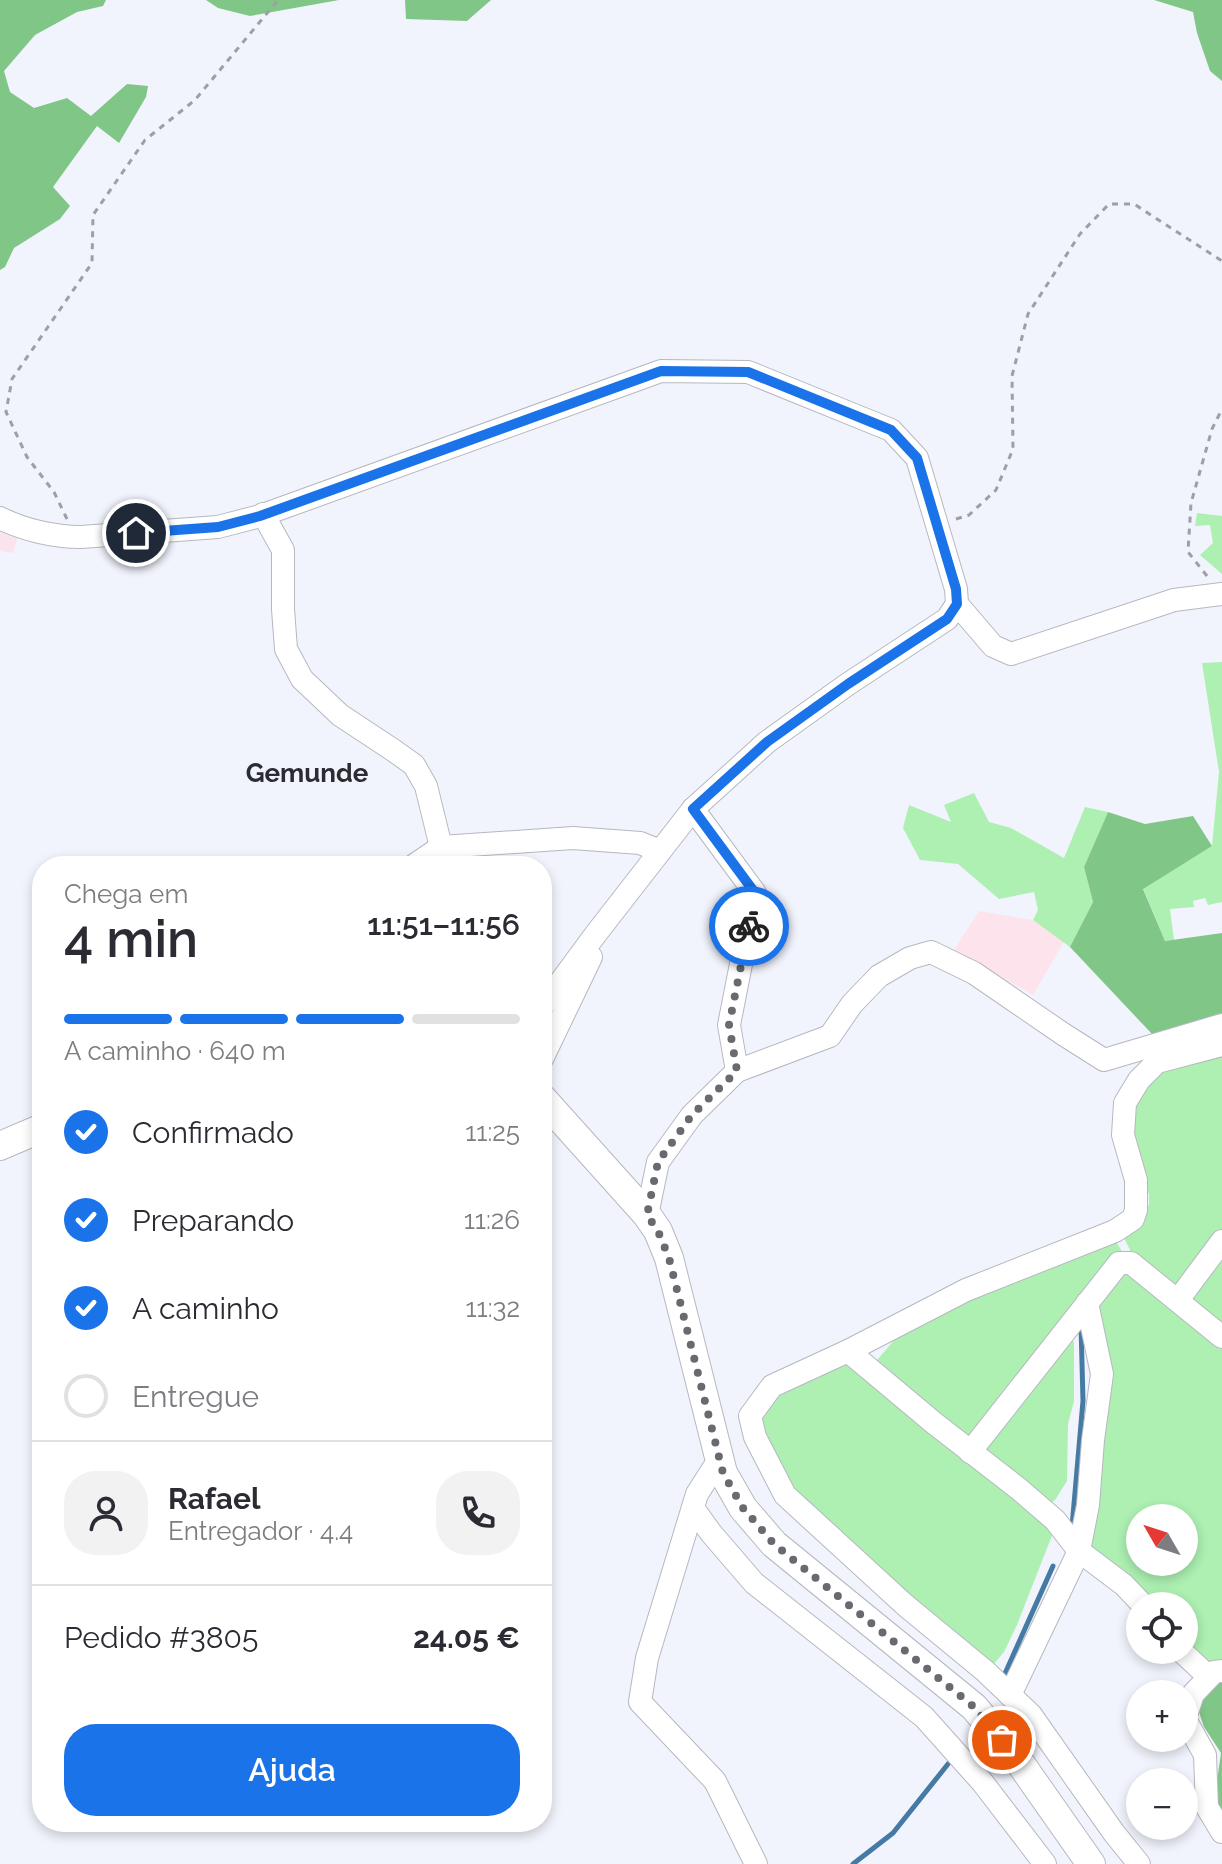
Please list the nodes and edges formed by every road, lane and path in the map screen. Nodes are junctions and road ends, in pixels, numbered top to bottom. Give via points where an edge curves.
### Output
1 (278, 0) edge
2 (1222, 261) edge
3 (1222, 409) edge
4 (263, 514) junction
5 (0, 518) edge
6 (937, 525) junction
7 (67, 537) junction
8 (1218, 588) edge
9 (957, 604) junction
10 (693, 809) junction
11 (441, 847) junction
12 (660, 851) junction
13 (428, 856) edge
14 (595, 935) junction
15 (552, 993) edge
16 (1222, 1025) edge
17 (552, 1038) edge
18 (1222, 1045) edge
19 (737, 1071) junction
20 (552, 1109) edge
21 (32, 1132) edge
22 (0, 1146) edge
23 (647, 1215) junction
24 (1115, 1231) junction
25 (1222, 1241) edge
26 (1131, 1263) junction
27 (1178, 1300) junction
28 (1087, 1303) junction
29 (1222, 1337) edge
30 (848, 1351) junction
31 (970, 1452) junction
32 (720, 1458) junction
33 (693, 1508) junction
34 (1079, 1551) junction
35 (1131, 1592) edge
36 (1198, 1662) edge
37 (1216, 1674) edge
38 (1010, 1695) junction
39 (1222, 1832) edge
40 (756, 1864) edge
41 (1045, 1864) edge
42 (1091, 1864) edge
43 (1139, 1864) edge

1 - 7 path via 195,100 145,140 93,215 92,263 12,379 6,412 27,457 64,512
2 - 6 path via 1134,204 1109,204 1080,234 1028,314 1012,376 1013,449 996,490 969,515
3 - 8 path via 1191,503 1188,552
4 - 6 street via 661,371 748,372 891,430 917,458
4 - 7 street via 218,527
4 - 11 street via 283,550 286,649 302,679 340,715 414,765 426,786
5 - 7 street
6 - 9 street
8 - 9 street via 1011,654 993,646
9 - 10 street via 933,630 767,742
10 - 12 street
10 - 19 street via 755,893 729,1025
11 - 12 street via 573,838 640,843
11 - 13 street
12 - 14 street
14 - 15 street
14 - 17 street via 598,943
16 - 19 street via 1104,1060 974,973 931,952 879,976 830,1036
18 - 24 street via 1157,1062 1125,1103 1123,1135 1136,1180 1136,1210 1133,1219
19 - 23 street via 692,1115 658,1162
20 - 23 main road
21 - 22 main road
23 - 32 main road via 669,1258
24 - 26 street
24 - 30 street via 966,1290
25 - 27 street
26 - 27 street
26 - 28 street via 1119,1263
27 - 29 street
28 - 31 street
28 - 34 street via 1102,1374
30 - 31 street
30 - 38 street via 772,1386 750,1416 755,1437 785,1495
31 - 34 street via 1055,1520
32 - 33 street
32 - 42 main road via 743,1508 774,1544 974,1707
33 - 40 street via 647,1658 640,1702 715,1781
33 - 41 street via 754,1583 924,1717
34 - 35 street
34 - 38 street
36 - 37 street
37 - 39 street via 1193,1694 1185,1719 1205,1755 1207,1807
38 - 43 street via 1031,1715

